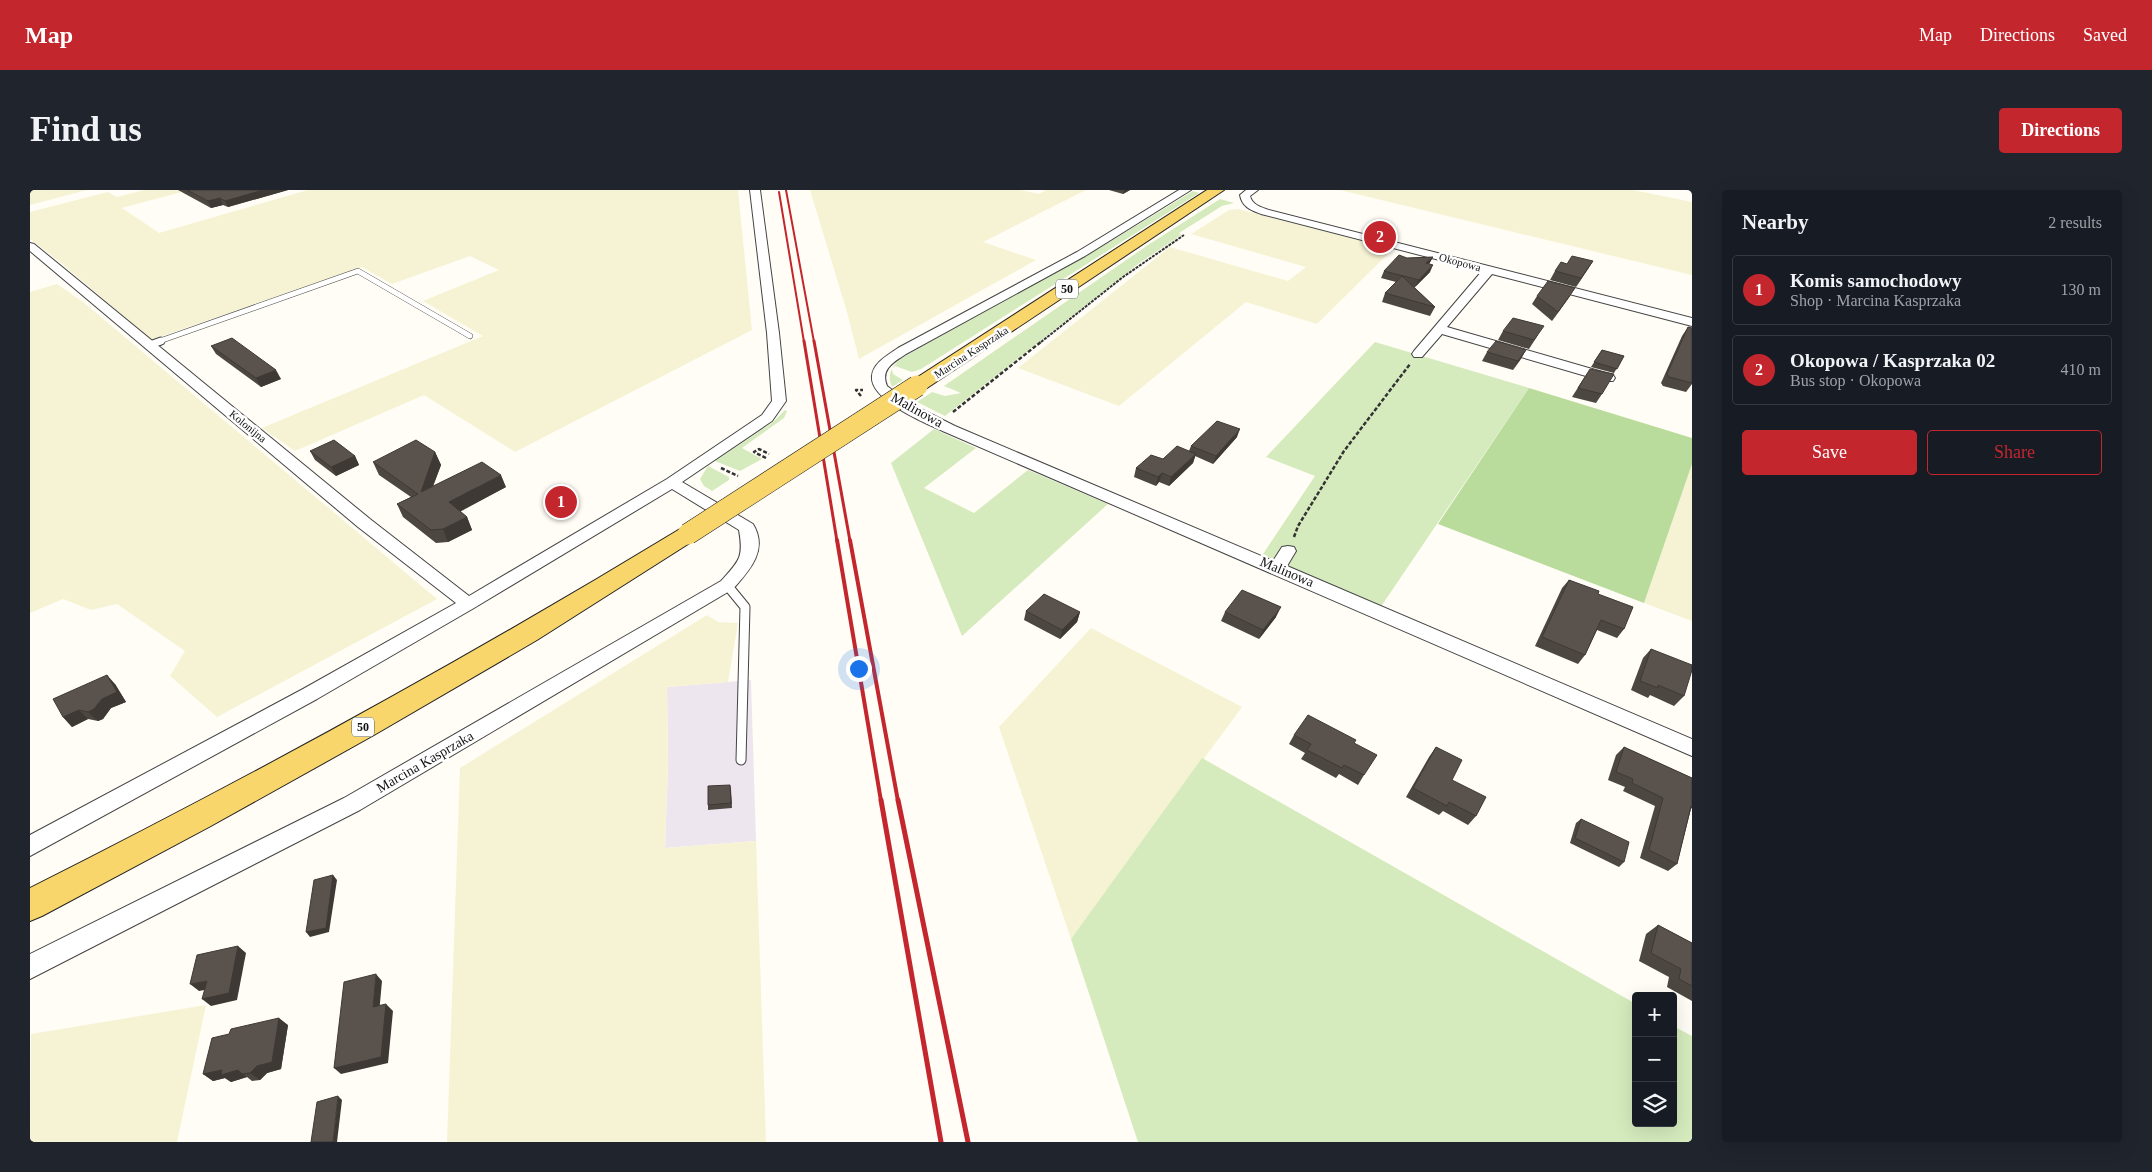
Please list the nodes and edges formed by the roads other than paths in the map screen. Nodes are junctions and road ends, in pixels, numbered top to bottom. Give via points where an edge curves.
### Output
1 (755, 190) edge
2 (1186, 190) edge
3 (1217, 190) edge
4 (1253, 190) edge
5 (30, 246) edge
6 (1489, 270) junction
7 (1692, 322) edge
8 (1439, 329) junction
9 (470, 336) dead end
10 (150, 345) junction
11 (1418, 354) road end
12 (1608, 378) edge
13 (672, 482) junction
14 (1288, 551) road end
15 (1277, 568) junction
16 (727, 585) junction
17 (468, 604) junction
18 (1692, 748) edge
19 (741, 760) dead end
20 (30, 846) edge
21 (30, 905) edge
22 (30, 966) edge

1 - 13 street via 779,401 767,418
2 - 15 street, Malinowa via 1081,254 902,351 886,362 878,374 882,387 897,402 962,434
3 - 21 main road, Marcina Kasprzaka / 50, bridge via 688,534 554,617 351,734
4 - 6 street, Okopowa via 1245,195 1246,200 1252,207 1265,212
5 - 10 street, Kolonijna
6 - 7 street, Okopowa
6 - 8 street
8 - 11 street
8 - 12 street
9 - 10 lane via 358,271
10 - 17 street, Kolonijna via 364,523
13 - 16 street, Marcina Kasprzaka via 747,528 751,549 745,565
13 - 17 street
14 - 15 street
15 - 18 street, Malinowa
16 - 19 lane via 745,607
16 - 22 street, Marcina Kasprzaka via 352,804
17 - 20 street

